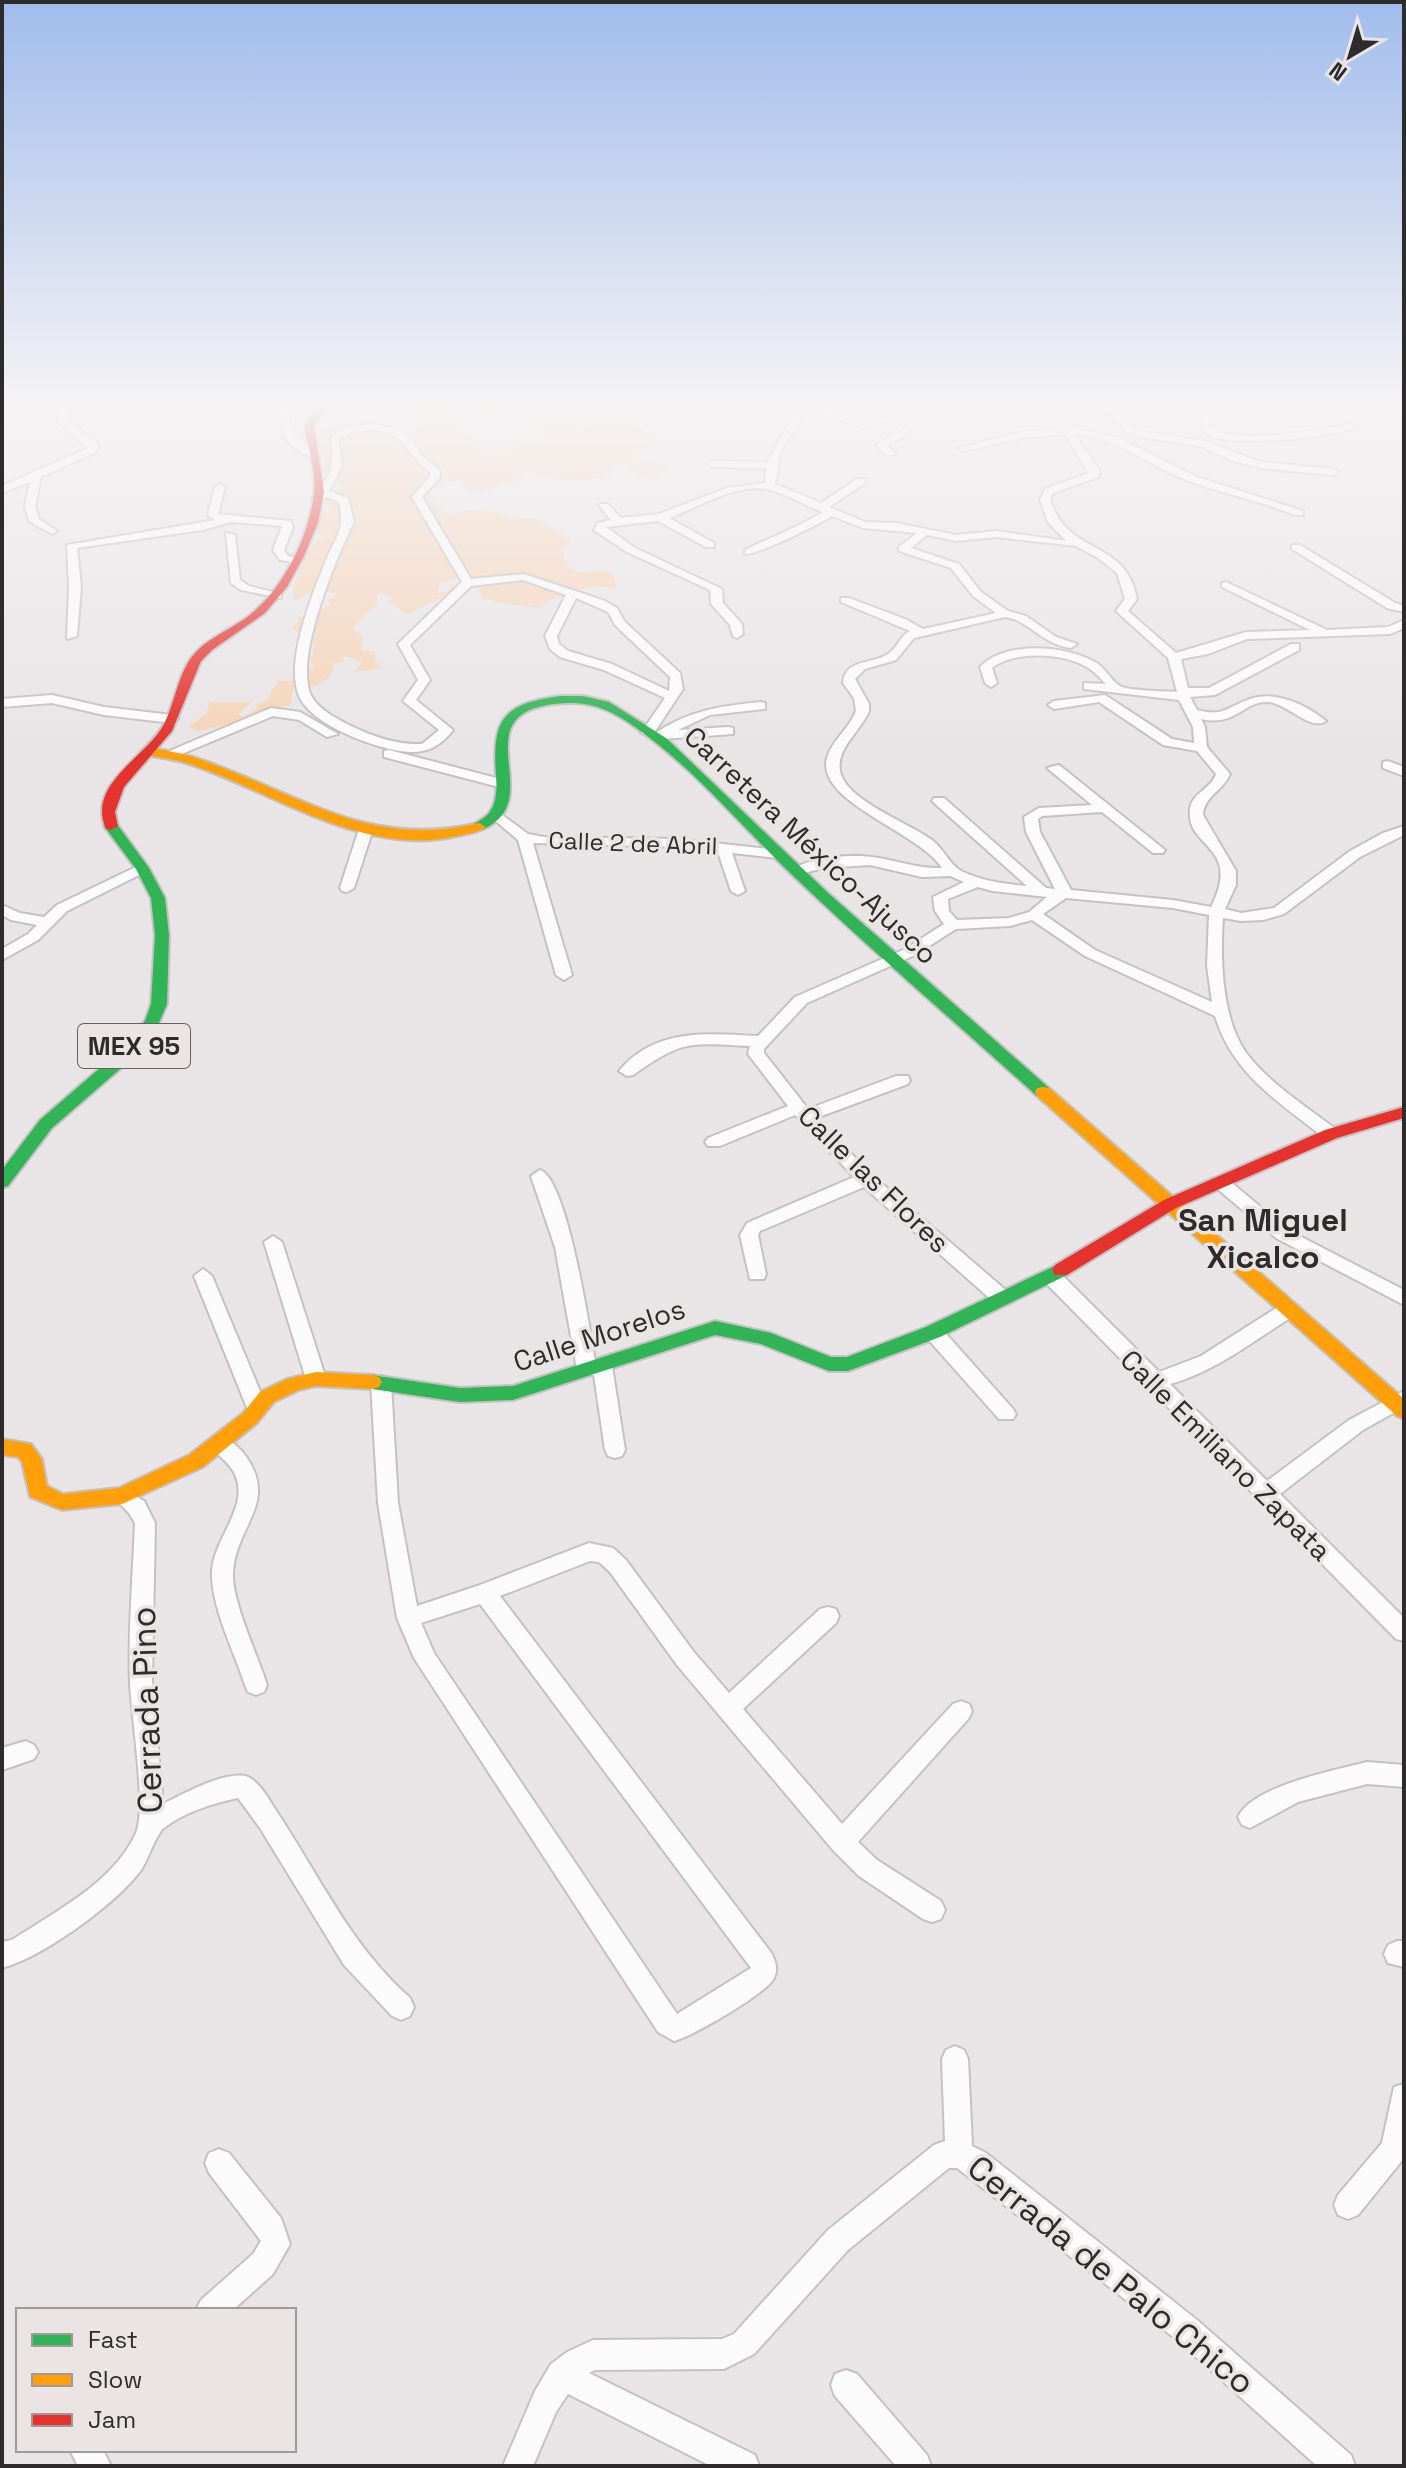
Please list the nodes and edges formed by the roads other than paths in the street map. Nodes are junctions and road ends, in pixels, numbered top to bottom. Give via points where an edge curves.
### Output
1 (32, 515) edge
2 (214, 515) edge
3 (315, 515) edge
4 (347, 515) edge
5 (428, 515) edge
6 (613, 515) edge
7 (667, 515) edge
8 (820, 515) edge
9 (839, 515) edge
10 (1052, 515) edge
11 (660, 518) junction
12 (230, 519) junction
13 (618, 521) junction
14 (52, 531) dead end
15 (923, 534) junction
16 (230, 535) dead end
17 (1080, 542) junction
18 (710, 545) dead end
19 (1296, 547) dead end
20 (749, 552) dead end
21 (296, 561) junction
22 (468, 583) junction
23 (1226, 585) dead end
24 (572, 594) junction
25 (277, 596) junction
26 (845, 600) dead end
27 (1404, 609) edge
28 (1005, 614) junction
29 (1404, 624) edge
30 (920, 632) junction
31 (737, 634) dead end
32 (1326, 634) junction
33 (71, 636) dead end
34 (1071, 644) dead end
35 (1295, 647) dead end
36 (1174, 657) junction
37 (991, 683) dead end
38 (1088, 686) dead end
39 (1118, 691) junction
40 (1183, 694) junction
41 (672, 697) junction
42 (2, 703) edge
43 (1054, 705) dead end
44 (761, 706) dead end
45 (1192, 713) junction
46 (172, 719) junction
47 (1320, 721) dead end
48 (728, 731) dead end
49 (653, 734) junction
50 (1201, 748) junction
51 (148, 751) junction
52 (167, 755) junction
53 (1388, 765) dead end
54 (1054, 768) dead end
55 (1404, 772) edge
56 (503, 784) junction
57 (939, 801) dead end
58 (1107, 808) junction
59 (497, 815) junction
60 (366, 829) junction
61 (1404, 830) edge
62 (524, 838) junction
63 (723, 847) junction
64 (1158, 850) dead end
65 (777, 854) junction
66 (142, 868) junction
67 (797, 871) junction
68 (951, 872) junction
69 (974, 883) junction
70 (347, 888) dead end
71 (738, 891) dead end
72 (1042, 892) junction
73 (1065, 893) junction
74 (2, 909) edge
75 (1216, 913) junction
76 (1034, 915) junction
77 (46, 922) junction
78 (953, 925) junction
79 (2, 955) edge
80 (893, 959) junction
81 (564, 975) dead end
82 (1224, 1014) junction
83 (759, 1041) junction
84 (627, 1071) dead end
85 (902, 1080) dead end
86 (801, 1112) junction
87 (1404, 1112) edge
88 (1331, 1134) junction
89 (714, 1142) dead end
90 (540, 1176) dead end
91 (866, 1179) junction
92 (2, 1182) edge
93 (1220, 1182) junction
94 (1170, 1204) junction
95 (273, 1242) dead end
96 (757, 1274) dead end
97 (203, 1276) dead end
98 (1051, 1276) junction
99 (1002, 1298) junction
100 (1404, 1298) edge
101 (1288, 1310) junction
102 (933, 1332) junction
103 (594, 1368) junction
104 (316, 1379) junction
105 (1154, 1381) junction
106 (381, 1383) junction
107 (1401, 1404) edge
108 (257, 1408) junction
109 (1006, 1414) dead end
110 (219, 1443) junction
111 (2, 1447) edge
112 (615, 1450) dead end
113 (1265, 1494) junction
114 (122, 1496) junction
115 (485, 1593) junction
116 (828, 1616) dead end
117 (408, 1618) junction
118 (1404, 1632) edge
119 (256, 1685) dead end
120 (728, 1709) junction
121 (961, 1711) dead end
122 (26, 1752) dead end
123 (2, 1759) edge
124 (1404, 1776) edge
125 (1250, 1817) dead end
126 (153, 1821) junction
127 (842, 1842) junction
128 (932, 1910) dead end
129 (2, 1955) edge
130 (401, 2007) dead end
131 (955, 2059) dead end
132 (1404, 2097) edge
133 (959, 2154) junction
134 (219, 2163) dead end
135 (1348, 2205) dead end
136 (213, 2308) edge
137 (562, 2375) junction
138 (846, 2385) dead end
139 (518, 2466) edge
140 (744, 2466) edge
141 (916, 2466) edge
142 (1340, 2466) edge

1 - 14 street
2 - 12 street
3 - 21 main road, MEX 95
4 - 22 street via 299,667 306,698 330,721 403,746 422,748 436,742 447,730 409,701 424,680 404,644
5 - 22 street
6 - 13 street
7 - 11 street
8 - 20 street
9 - 15 street via 863,525
10 - 17 street via 1060,531
11 - 13 street
11 - 18 street
12 - 21 street via 287,523 278,550
12 - 33 street via 71,547
13 - 31 street via 599,530 718,591 717,604 736,624
15 - 17 street
15 - 28 street via 903,549 955,566 977,594
16 - 25 street via 235,581
17 - 36 street via 1114,564 1130,591 1122,611
19 - 27 street
21 - 25 main road, MEX 95
22 - 24 street via 524,577
23 - 32 street
24 - 41 street via 613,610 619,623 676,676
24 - 41 street via 551,636 554,646
25 - 46 main road, MEX 95 via 199,655
26 - 30 street
28 - 30 street
28 - 34 street via 1017,615 1051,641
29 - 32 street via 1390,630
30 - 68 street via 906,638 895,655 852,673 852,689 865,709 833,761 832,775 858,801 930,844
32 - 36 street via 1246,636
35 - 40 street via 1215,690
36 - 40 street
37 - 39 street via 986,667 992,659 1043,654 1091,664
38 - 39 street
39 - 40 street
40 - 45 street
41 - 49 street
42 - 46 street via 52,699
43 - 50 street via 1101,698 1168,742
44 - 49 street via 699,712
45 - 47 street via 1222,719 1272,699
45 - 50 street
46 - 51 main road, MEX 95
48 - 49 street
49 - 56 main road, Carretera México-Ajusco via 620,709 599,702 570,699 532,706 503,722 498,736
49 - 65 main road, Carretera México-Ajusco
50 - 75 street via 1223,774 1196,810 1229,867 1229,891
51 - 52 main road
51 - 66 main road, MEX 95 via 113,793 107,814 115,835
52 - 56 street via 285,711 366,748
52 - 60 main road via 198,762
53 - 55 street
54 - 58 street
56 - 59 main road, Carretera México-Ajusco
57 - 72 street
58 - 64 street
58 - 73 street via 1039,812 1031,817 1033,832
59 - 60 main road via 447,836 405,838
59 - 62 street, Calle 2 de Abril
60 - 70 street
61 - 75 street via 1360,850 1279,911 1241,917
62 - 63 street, Calle 2 de Abril
62 - 81 street
63 - 65 street, Calle 2 de Abril
63 - 71 street
65 - 67 main road, Carretera México-Ajusco
66 - 77 street via 80,898
66 - 92 main road, MEX 95 via 161,913 161,981 152,1022 121,1059 46,1124
67 - 68 street via 870,861 922,873
67 - 80 main road, Carretera México-Ajusco
68 - 69 street
69 - 72 street
69 - 78 street via 940,897 942,911
72 - 73 street
73 - 75 street
73 - 76 street
74 - 77 street
75 - 82 street via 1216,979
76 - 78 street via 1010,922
76 - 82 street via 1090,953
77 - 79 street via 27,942
78 - 80 street
80 - 83 street via 801,1000
80 - 94 main road, Carretera México-Ajusco
82 - 88 street via 1236,1049 1256,1073
83 - 84 street via 691,1038 663,1046
83 - 86 street, Calle las Flores via 756,1054
85 - 86 street
86 - 89 street
86 - 91 street, Calle las Flores
87 - 88 main road, Calle Morelos
88 - 93 main road, Calle Morelos
90 - 103 street
91 - 96 street via 753,1227 749,1235
91 - 99 street, Calle las Flores
93 - 94 main road, Calle Morelos
93 - 100 street via 1282,1234
94 - 98 main road, Calle Morelos
94 - 101 main road, Carretera México-Ajusco
95 - 104 street
97 - 108 street
98 - 99 main road, Calle Morelos
98 - 105 street, Calle Emiliano Zapata
99 - 102 main road, Calle Morelos
101 - 105 street via 1240,1345 1178,1377
101 - 107 main road, Carretera México-Ajusco
102 - 103 main road, Calle Morelos via 848,1364 829,1364 764,1338 715,1328
102 - 109 street
103 - 106 main road, Calle Morelos via 490,1396
103 - 112 street
104 - 106 main road, Calle Morelos
104 - 108 main road via 267,1397
105 - 113 street, Calle Emiliano Zapata
106 - 117 street via 388,1503
107 - 113 street via 1356,1425
108 - 110 main road
110 - 114 main road via 196,1461
110 - 119 street via 234,1455 251,1489 221,1575
111 - 114 main road via 24,1450 32,1459 37,1491 62,1502
113 - 118 street, Calle Emiliano Zapata
114 - 126 street, Cerrada Pino via 137,1507 145,1523 141,1681
115 - 117 street
115 - 117 street via 763,1963 759,1978 682,2026 667,2023 425,1658
115 - 120 street via 589,1552 605,1554
116 - 120 street
120 - 127 street
121 - 127 street
122 - 123 street
124 - 125 street via 1367,1773 1293,1792
126 - 129 street, Cerrada Pino via 148,1839 117,1882 18,1951
126 - 130 street via 207,1794 242,1786 258,1802 374,1985
127 - 128 street via 868,1868
131 - 133 street
132 - 135 street via 1394,2149
133 - 137 street, Cerrada de Palo Chico via 944,2155 838,2240 744,2344 724,2354 593,2355 576,2360
133 - 142 street, Cerrada de Palo Chico via 1187,2330
134 - 136 street via 271,2228 276,2244 263,2264
137 - 139 street
137 - 140 street
138 - 141 street

